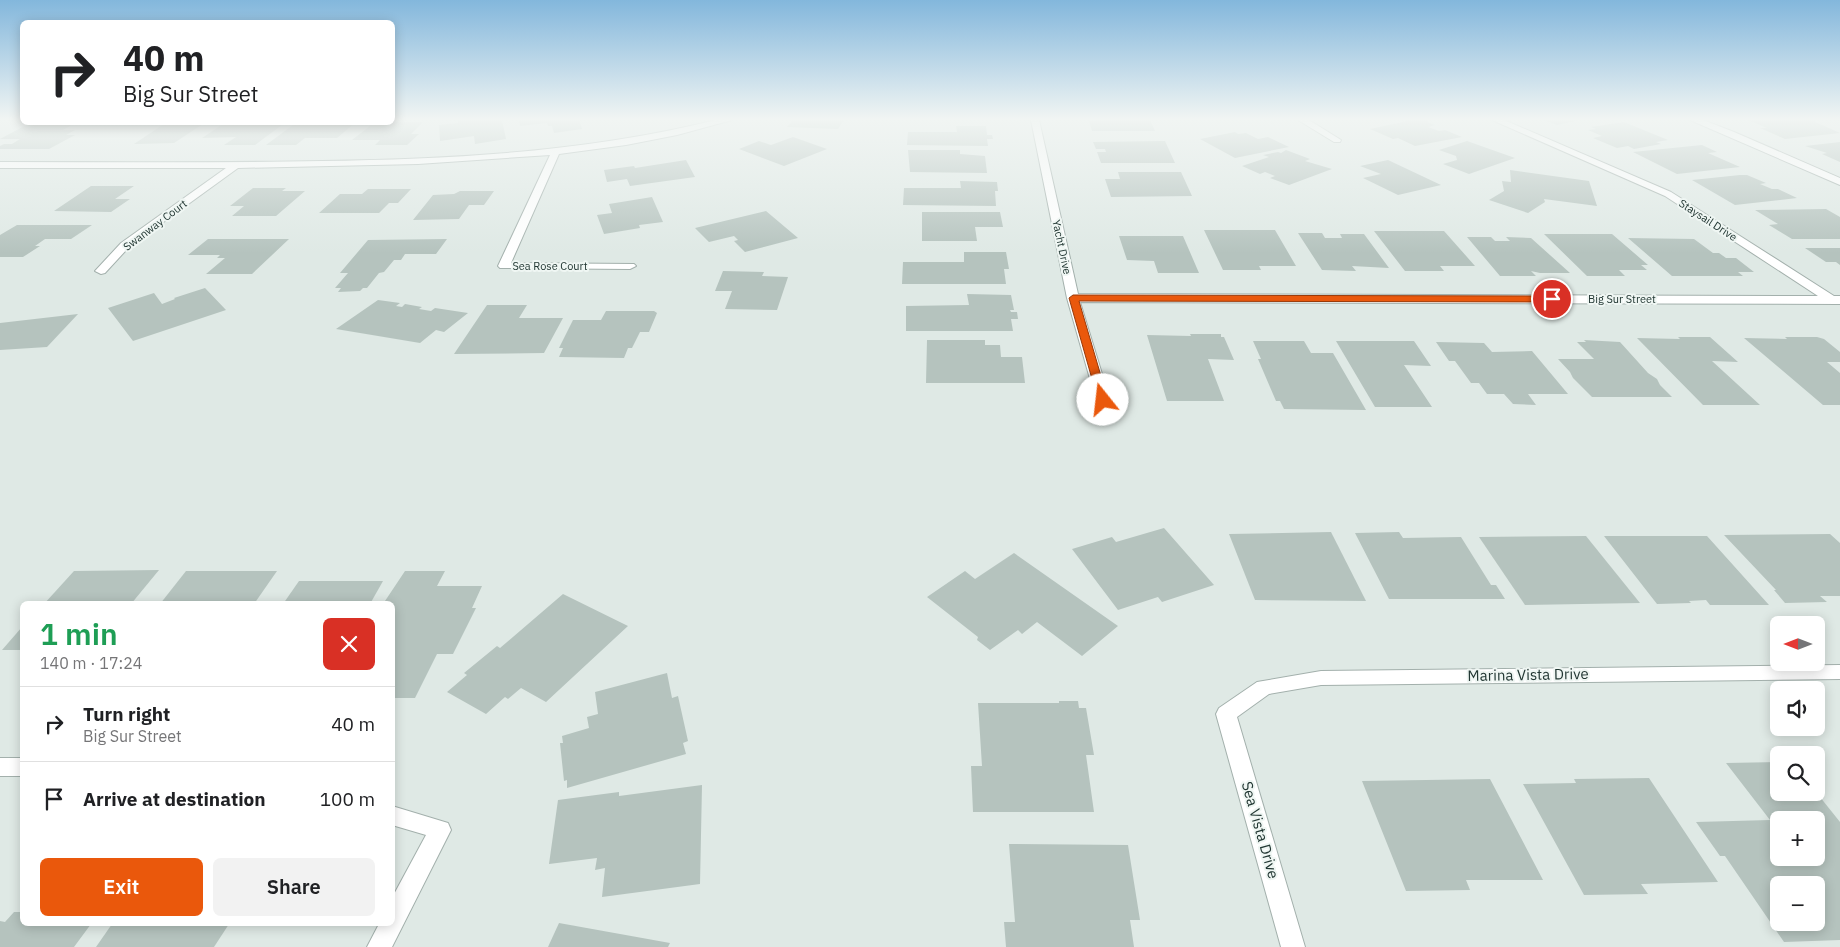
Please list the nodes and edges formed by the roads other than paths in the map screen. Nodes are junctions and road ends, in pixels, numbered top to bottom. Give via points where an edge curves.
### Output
1 (313, 164) edge
2 (550, 164) edge
3 (1044, 164) edge
4 (1599, 164) edge
5 (1800, 164) edge
6 (0, 165) edge
7 (236, 165) junction
8 (1840, 182) edge
9 (630, 266) dead end
10 (101, 271) dead end
11 (1073, 298) junction
12 (1835, 300) edge
13 (1103, 400) dead end
14 (1840, 672) edge
15 (1226, 714) joint
16 (0, 767) edge
17 (20, 767) edge
18 (395, 816) edge
19 (395, 917) edge
20 (390, 926) edge
21 (380, 947) edge
22 (1293, 947) edge

1 - 7 street
2 - 9 street, Sea Rose Court via 504,266
3 - 11 street, Yacht Drive
4 - 12 street, Staysail Drive via 1668,194
5 - 8 street
6 - 7 street
7 - 10 street, Swanway Court via 125,245
11 - 12 street, Big Sur Street
11 - 13 street, Yacht Drive
14 - 15 street, Marina Vista Drive via 1320,678 1264,686
15 - 22 street, Sea Vista Drive
16 - 17 street
18 - 19 street via 440,830
20 - 21 street

